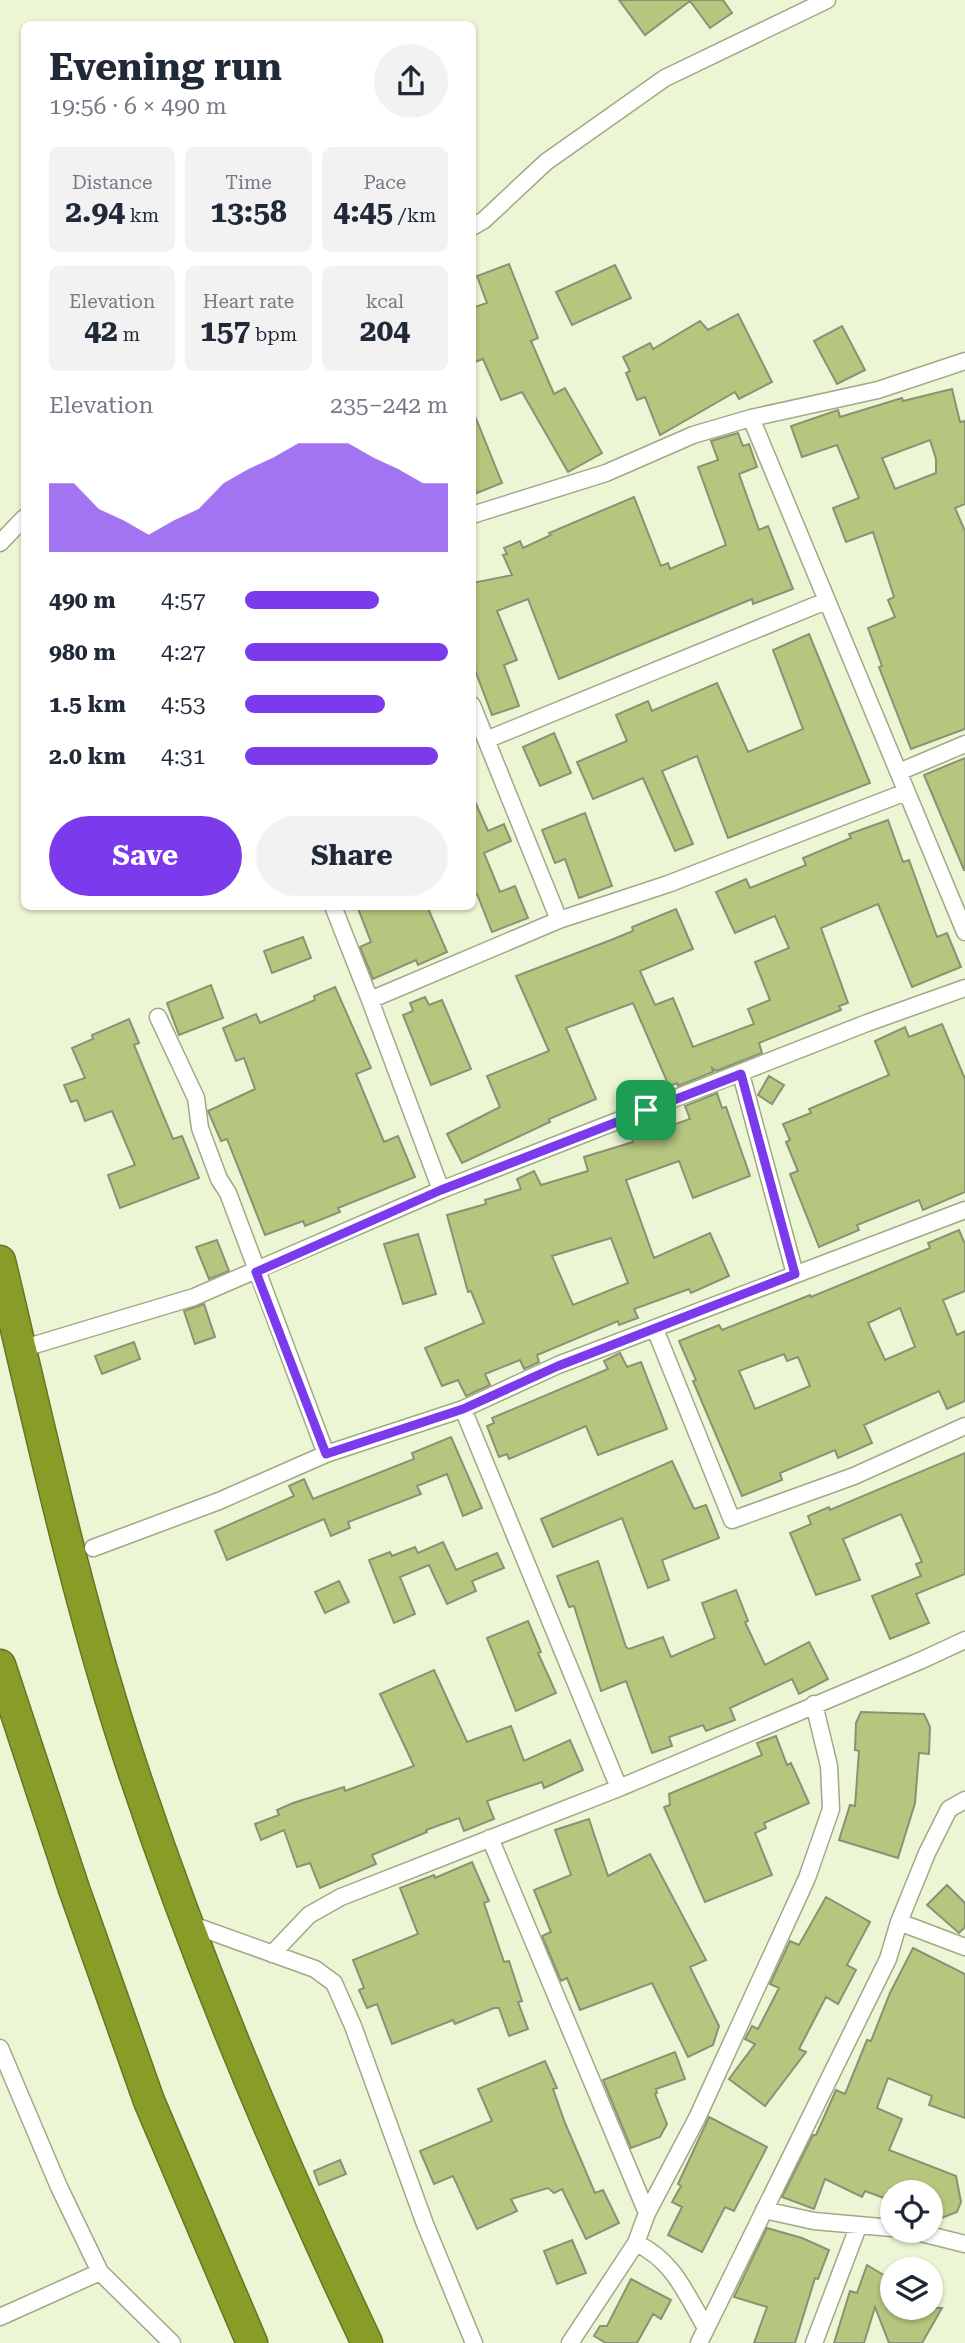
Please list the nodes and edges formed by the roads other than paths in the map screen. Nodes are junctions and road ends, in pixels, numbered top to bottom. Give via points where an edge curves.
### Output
1 (826, 0) edge
2 (476, 225) edge
3 (964, 364) edge
4 (751, 418) junction
5 (476, 514) edge
6 (21, 521) edge
7 (0, 543) edge
8 (826, 601) junction
9 (476, 715) edge
10 (486, 740) junction
11 (965, 744) edge
12 (898, 772) junction
13 (906, 792) junction
14 (335, 910) edge
15 (559, 920) junction
16 (965, 932) edge
17 (965, 988) edge
18 (370, 1000) junction
19 (158, 1017) dead end
20 (741, 1074) junction
21 (441, 1190) junction
22 (965, 1210) edge
23 (0, 1261) edge
24 (256, 1272) junction
25 (795, 1274) junction
26 (655, 1329) junction
27 (21, 1349) junction
28 (463, 1409) junction
29 (965, 1426) edge
30 (326, 1454) junction
31 (93, 1548) dead end
32 (965, 1640) edge
33 (0, 1665) edge
34 (814, 1704) junction
35 (618, 1788) junction
36 (965, 1800) edge
37 (490, 1838) junction
38 (898, 1922) junction
39 (187, 1923) junction
40 (965, 1947) edge
41 (272, 1954) junction
42 (0, 2048) edge
43 (764, 2210) junction
44 (647, 2213) junction
45 (858, 2227) junction
46 (880, 2228) edge
47 (943, 2238) edge
48 (636, 2243) junction
49 (965, 2244) edge
50 (100, 2272) junction
51 (0, 2317) edge
52 (702, 2336) edge
53 (172, 2343) edge
54 (252, 2343) edge
55 (367, 2343) edge
56 (474, 2343) edge
57 (570, 2343) edge
58 (814, 2343) edge

1 - 2 street via 665,78 546,162
3 - 4 street via 878,390
4 - 5 street via 693,435 606,473
4 - 8 street
6 - 7 street
8 - 10 street
8 - 12 street
9 - 10 street
10 - 15 street
11 - 12 street
12 - 13 street
13 - 15 street via 668,884
13 - 16 street
14 - 18 street
15 - 18 street
17 - 20 street
18 - 21 street
19 - 24 street via 196,1098 200,1128
20 - 21 street
20 - 25 street
21 - 24 street
22 - 25 street
23 - 27 highway
24 - 27 street via 194,1297
24 - 30 street
25 - 26 street
26 - 28 street
26 - 29 street via 732,1520 854,1476
27 - 39 highway via 69,1556 134,1772
28 - 30 street
28 - 35 street
30 - 31 street via 219,1501
32 - 34 street
33 - 54 highway via 149,2101
34 - 35 street
34 - 44 street via 829,1766 831,1809 801,1891
35 - 37 street
36 - 38 street via 950,1809
37 - 41 street via 341,1897 309,1915
37 - 44 street
38 - 40 street
38 - 43 street via 888,1959
39 - 41 street
39 - 55 highway via 305,2211
41 - 56 street via 315,1969 334,1983
42 - 50 street via 58,2187
43 - 45 street
43 - 52 street
44 - 48 street
45 - 46 street
45 - 58 street
47 - 49 street
48 - 52 street via 669,2266
48 - 57 street
50 - 51 street
50 - 53 street

